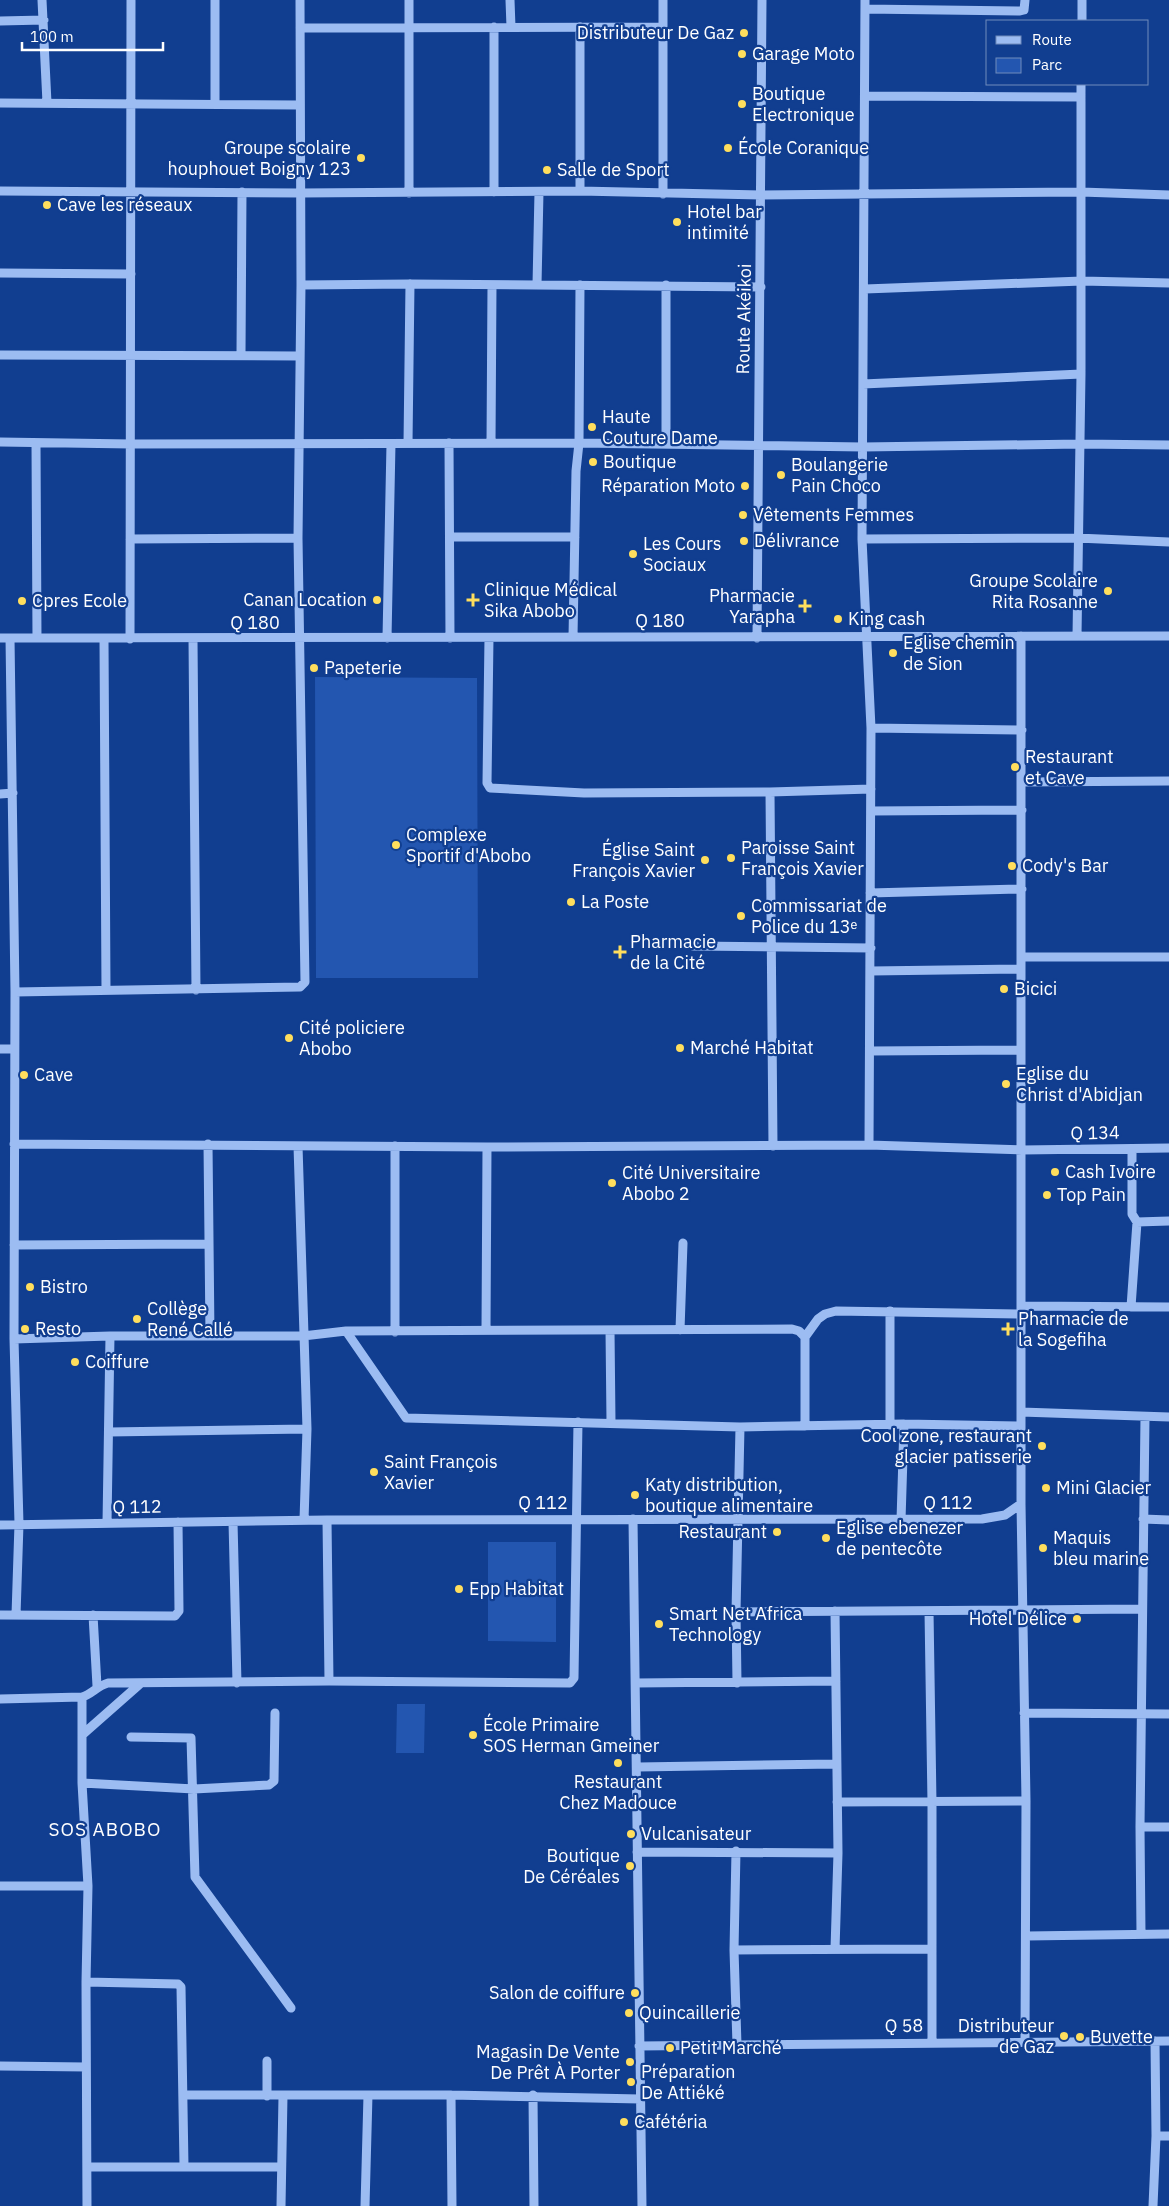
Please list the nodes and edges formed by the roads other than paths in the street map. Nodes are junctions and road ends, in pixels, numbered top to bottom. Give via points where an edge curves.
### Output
1 (42, 0) edge
2 (131, 0) edge
3 (216, 0) edge
4 (300, 0) edge
5 (409, 0) edge
6 (510, 0) edge
7 (663, 0) edge
8 (762, 0) edge
9 (1025, 0) edge
10 (1082, 0) edge
11 (866, 4) edge
12 (44, 20) junction
13 (1082, 20) edge
14 (0, 21) edge
15 (494, 27) junction
16 (511, 27) junction
17 (580, 27) junction
18 (663, 27) junction
19 (300, 28) junction
20 (409, 28) junction
21 (1081, 85) edge
22 (865, 96) junction
23 (1081, 97) junction
24 (0, 102) edge
25 (47, 103) junction
26 (131, 104) junction
27 (215, 104) junction
28 (300, 105) junction
29 (0, 191) edge
30 (580, 191) junction
31 (131, 192) junction
32 (242, 192) junction
33 (409, 192) junction
34 (494, 192) junction
35 (539, 192) junction
36 (1080, 192) junction
37 (301, 193) junction
38 (663, 194) junction
39 (864, 194) junction
40 (761, 195) junction
41 (1169, 195) edge
42 (0, 273) edge
43 (131, 274) junction
44 (1082, 281) junction
45 (1169, 283) edge
46 (410, 284) junction
47 (492, 284) junction
48 (301, 285) junction
49 (537, 285) junction
50 (666, 285) junction
51 (580, 286) junction
52 (761, 287) junction
53 (865, 289) junction
54 (241, 354) junction
55 (0, 355) edge
56 (131, 355) junction
57 (299, 356) junction
58 (1081, 374) junction
59 (863, 384) junction
60 (0, 442) edge
61 (36, 443) junction
62 (408, 443) junction
63 (449, 443) junction
64 (491, 443) junction
65 (579, 443) junction
66 (130, 444) junction
67 (299, 444) junction
68 (391, 444) junction
69 (666, 444) junction
70 (1080, 444) junction
71 (758, 445) junction
72 (1169, 446) edge
73 (863, 447) junction
74 (450, 537) junction
75 (575, 537) junction
76 (298, 538) junction
77 (1077, 538) junction
78 (130, 539) junction
79 (862, 539) junction
80 (1169, 542) edge
81 (866, 636) junction
82 (1021, 636) junction
83 (1077, 636) junction
84 (1169, 636) edge
85 (573, 637) junction
86 (0, 638) edge
87 (10, 638) junction
88 (37, 638) junction
89 (387, 638) junction
90 (450, 638) junction
91 (489, 638) junction
92 (757, 638) junction
93 (104, 639) junction
94 (130, 639) junction
95 (193, 639) junction
96 (298, 639) junction
97 (871, 728) junction
98 (1022, 730) junction
99 (1169, 781) edge
100 (1022, 782) junction
101 (871, 789) junction
102 (770, 792) junction
103 (0, 794) edge
104 (13, 794) junction
105 (1022, 810) junction
106 (871, 811) junction
107 (1022, 889) junction
108 (870, 893) junction
109 (693, 946) dead end
110 (770, 946) junction
111 (871, 948) junction
112 (1021, 957) junction
113 (1169, 957) edge
114 (1021, 969) junction
115 (871, 971) junction
116 (106, 990) junction
117 (196, 990) junction
118 (15, 992) junction
119 (0, 1049) edge
120 (14, 1049) junction
121 (870, 1050) junction
122 (1021, 1050) junction
123 (14, 1144) junction
124 (208, 1144) junction
125 (869, 1145) junction
126 (298, 1146) junction
127 (395, 1146) junction
128 (774, 1146) junction
129 (488, 1147) junction
130 (1169, 1148) edge
131 (1132, 1149) junction
132 (1022, 1150) junction
133 (1169, 1221) edge
134 (1137, 1222) junction
135 (683, 1243) dead end
136 (209, 1244) junction
137 (14, 1245) junction
138 (1131, 1307) junction
139 (1169, 1307) edge
140 (1022, 1310) junction
141 (890, 1311) junction
142 (486, 1330) junction
143 (610, 1330) junction
144 (680, 1330) junction
145 (346, 1331) junction
146 (395, 1332) junction
147 (110, 1336) junction
148 (210, 1336) junction
149 (304, 1336) junction
150 (805, 1337) junction
151 (14, 1339) junction
152 (1021, 1412) junction
153 (1145, 1417) junction
154 (1169, 1417) edge
155 (578, 1422) junction
156 (610, 1422) junction
157 (890, 1424) junction
158 (904, 1424) junction
159 (804, 1426) junction
160 (1021, 1426) junction
161 (740, 1427) junction
162 (307, 1429) junction
163 (109, 1432) junction
164 (1021, 1504) junction
165 (577, 1519) junction
166 (633, 1519) junction
167 (1142, 1519) junction
168 (304, 1520) junction
169 (327, 1520) junction
170 (739, 1520) junction
171 (901, 1520) junction
172 (1169, 1520) edge
173 (178, 1522) junction
174 (233, 1522) junction
175 (106, 1523) junction
176 (19, 1524) junction
177 (0, 1525) edge
178 (1022, 1608) junction
179 (1142, 1608) junction
180 (835, 1611) junction
181 (929, 1611) junction
182 (736, 1612) junction
183 (0, 1615) edge
184 (16, 1615) junction
185 (93, 1615) junction
186 (329, 1681) junction
187 (141, 1682) junction
188 (836, 1682) junction
189 (236, 1683) junction
190 (636, 1683) junction
191 (737, 1683) junction
192 (97, 1686) junction
193 (82, 1697) junction
194 (0, 1700) edge
195 (275, 1713) dead end
196 (1024, 1713) junction
197 (1142, 1714) junction
198 (1169, 1714) edge
199 (82, 1735) junction
200 (130, 1737) dead end
201 (836, 1764) junction
202 (638, 1766) junction
203 (82, 1783) junction
204 (194, 1789) junction
205 (1026, 1801) junction
206 (837, 1802) junction
207 (932, 1803) junction
208 (1140, 1827) junction
209 (1169, 1827) edge
210 (637, 1852) junction
211 (736, 1852) junction
212 (838, 1853) junction
213 (0, 1886) edge
214 (88, 1886) junction
215 (1141, 1934) junction
216 (1169, 1934) edge
217 (1027, 1936) junction
218 (835, 1949) junction
219 (932, 1949) junction
220 (734, 1950) junction
221 (86, 1982) junction
222 (291, 2008) dead end
223 (1025, 2041) junction
224 (1156, 2041) junction
225 (1169, 2041) edge
226 (932, 2042) junction
227 (737, 2045) junction
228 (640, 2046) junction
229 (267, 2061) dead end
230 (0, 2066) edge
231 (86, 2067) junction
232 (183, 2095) junction
233 (368, 2095) junction
234 (451, 2095) junction
235 (533, 2095) junction
236 (267, 2096) junction
237 (283, 2096) junction
238 (640, 2099) junction
239 (1156, 2136) junction
240 (1169, 2136) edge
241 (184, 2166) junction
242 (88, 2167) junction
243 (281, 2167) junction
244 (87, 2206) edge
245 (281, 2206) edge
246 (366, 2206) edge
247 (452, 2206) edge
248 (534, 2206) edge
249 (642, 2206) edge
250 (1153, 2206) edge

1 - 12 street
2 - 26 street
3 - 27 street
4 - 19 street
5 - 20 street
6 - 16 street
7 - 18 street
8 - 40 street, Route Akéikoi
9 - 11 street via 1024,10 1020,11
10 - 13 street
11 - 22 street
12 - 14 street
12 - 25 street
15 - 16 street
15 - 20 street
15 - 34 street
16 - 17 street
17 - 18 street
17 - 30 street
18 - 38 street
19 - 20 street
19 - 28 street
20 - 33 street
21 - 23 street
22 - 23 street
22 - 39 street
23 - 36 street
24 - 25 street
25 - 26 street
26 - 27 street
26 - 31 street
27 - 28 street
28 - 37 street
29 - 31 street
30 - 35 street
30 - 38 street
31 - 32 street
31 - 43 street
32 - 37 street
32 - 54 street
33 - 34 street
33 - 37 street
34 - 35 street
35 - 49 street
36 - 39 street
36 - 41 street
36 - 44 street
37 - 48 street
38 - 40 street
39 - 40 street
39 - 53 street
40 - 52 street, Route Akéikoi
42 - 43 street
43 - 56 street
44 - 45 street
44 - 53 street
44 - 58 street
46 - 47 street
46 - 48 street
46 - 62 street
47 - 49 street
47 - 64 street
48 - 57 street
49 - 51 street
50 - 51 street
50 - 52 street
50 - 69 street
51 - 65 street
52 - 71 street, Route Akéikoi
53 - 59 street
54 - 56 street
54 - 57 street
55 - 56 street
56 - 66 street
57 - 67 street
58 - 59 street
58 - 70 street
59 - 73 street
60 - 61 street
61 - 66 street
61 - 88 street
62 - 63 street
62 - 68 street
63 - 64 street
63 - 74 street
64 - 65 street
65 - 69 street
65 - 75 street
66 - 67 street
66 - 78 street
67 - 68 street
67 - 76 street
68 - 89 street
69 - 71 street
70 - 72 street
70 - 73 street
70 - 77 street
71 - 73 street
71 - 92 street, Route Akéikoi
73 - 79 street
74 - 75 street
74 - 90 street
75 - 85 street
76 - 78 street
76 - 96 street
77 - 79 street
77 - 80 street
77 - 83 street
78 - 94 street
79 - 81 street
81 - 82 street, Q 180
81 - 92 street, Q 180
81 - 97 street
82 - 83 street, Q 180
82 - 98 street
83 - 84 street, Q 180
85 - 91 street, Q 180
85 - 92 street, Q 180
86 - 87 street, Q 180
87 - 88 street, Q 180
87 - 104 street
88 - 93 street, Q 180
89 - 90 street, Q 180
89 - 96 street, Q 180
90 - 91 street, Q 180
91 - 102 street via 487,783 490,788 584,793
93 - 94 street, Q 180
93 - 116 street
94 - 95 street, Q 180
95 - 96 street, Q 180
95 - 117 street
96 - 117 street via 305,982 300,987
97 - 98 street
97 - 101 street
98 - 100 street
99 - 100 street
100 - 105 street
101 - 102 street
101 - 106 street
102 - 110 street
103 - 104 street
104 - 118 street
105 - 106 street
105 - 107 street
106 - 108 street
107 - 108 street
107 - 112 street
108 - 111 street
109 - 110 street
110 - 111 street
110 - 128 street
111 - 115 street
112 - 113 street
112 - 114 street
114 - 115 street
114 - 122 street
115 - 121 street
116 - 117 street
116 - 118 street
118 - 120 street
119 - 120 street
120 - 123 street
121 - 122 street
121 - 125 street
122 - 132 street
123 - 124 street, Q 134
123 - 137 street
124 - 126 street, Q 134
124 - 136 street
125 - 128 street, Q 134
125 - 132 street, Q 134
126 - 127 street, Q 134
126 - 149 street
127 - 129 street, Q 134
127 - 146 street
128 - 129 street, Q 134
129 - 142 street
130 - 131 street, Q 134
131 - 132 street, Q 134
131 - 134 street via 1132,1214
132 - 140 street
133 - 134 street
134 - 138 street
135 - 144 street
136 - 137 street
136 - 148 street
137 - 151 street
138 - 139 street
138 - 140 street
140 - 141 street
140 - 152 street
141 - 150 street via 825,1314
141 - 157 street
142 - 143 street
142 - 146 street
143 - 144 street
143 - 156 street
144 - 150 street via 792,1329
145 - 146 street
145 - 149 street
145 - 155 street via 406,1418
147 - 148 street
147 - 151 street
147 - 163 street
148 - 149 street
149 - 162 street
150 - 159 street
151 - 176 street
152 - 153 street
152 - 160 street
153 - 154 street
153 - 167 street
155 - 156 street
155 - 165 street
156 - 161 street
157 - 158 street
157 - 159 street
158 - 160 street
158 - 171 street
159 - 161 street
160 - 164 street
161 - 170 street
162 - 163 street
162 - 168 street
163 - 175 street
164 - 171 street, Q 112 via 994,1518
164 - 178 street
165 - 166 street, Q 112
165 - 169 street, Q 112
165 - 186 street via 572,1682
166 - 170 street, Q 112
166 - 190 street
167 - 172 street
167 - 179 street
168 - 169 street, Q 112
168 - 174 street, Q 112
169 - 186 street
170 - 171 street, Q 112
170 - 182 street
173 - 174 street, Q 112
173 - 175 street, Q 112
173 - 185 street via 178,1614
174 - 189 street
175 - 176 street, Q 112
176 - 177 street, Q 112
176 - 184 street
178 - 179 street
178 - 181 street
178 - 196 street
179 - 197 street
180 - 181 street
180 - 182 street
180 - 188 street
181 - 207 street
182 - 191 street
183 - 184 street
184 - 185 street
185 - 192 street
186 - 189 street
187 - 189 street
187 - 192 street
187 - 199 street
188 - 191 street
188 - 201 street
190 - 191 street
190 - 202 street
192 - 193 street via 89,1695
193 - 194 street
193 - 199 street
195 - 204 street via 274,1781 269,1785
196 - 197 street
196 - 205 street
197 - 198 street
197 - 208 street
199 - 203 street
200 - 204 street via 191,1738
201 - 202 street
201 - 206 street
202 - 210 street
203 - 204 street
203 - 214 street
204 - 222 street via 195,1877
205 - 207 street
205 - 217 street
206 - 207 street
206 - 212 street
207 - 219 street
208 - 209 street
208 - 215 street
210 - 211 street
210 - 228 street
211 - 212 street
211 - 220 street
212 - 218 street
213 - 214 street
214 - 221 street
215 - 216 street
215 - 217 street
217 - 223 street
218 - 219 street
218 - 220 street
219 - 226 street
220 - 227 street
221 - 231 street
221 - 232 street via 178,1984 181,1987
223 - 224 street, Q 58
223 - 226 street, Q 58
224 - 225 street, Q 58
224 - 239 street
226 - 227 street, Q 58
227 - 228 street, Q 58
228 - 238 street
229 - 236 street
230 - 231 street
231 - 242 street
232 - 236 street
232 - 241 street
233 - 234 street
233 - 237 street
233 - 246 street
234 - 235 street
234 - 247 street
235 - 238 street
235 - 248 street
236 - 237 street
237 - 243 street
238 - 249 street
239 - 240 street
239 - 250 street
241 - 242 street
241 - 243 street
242 - 244 street
243 - 245 street

